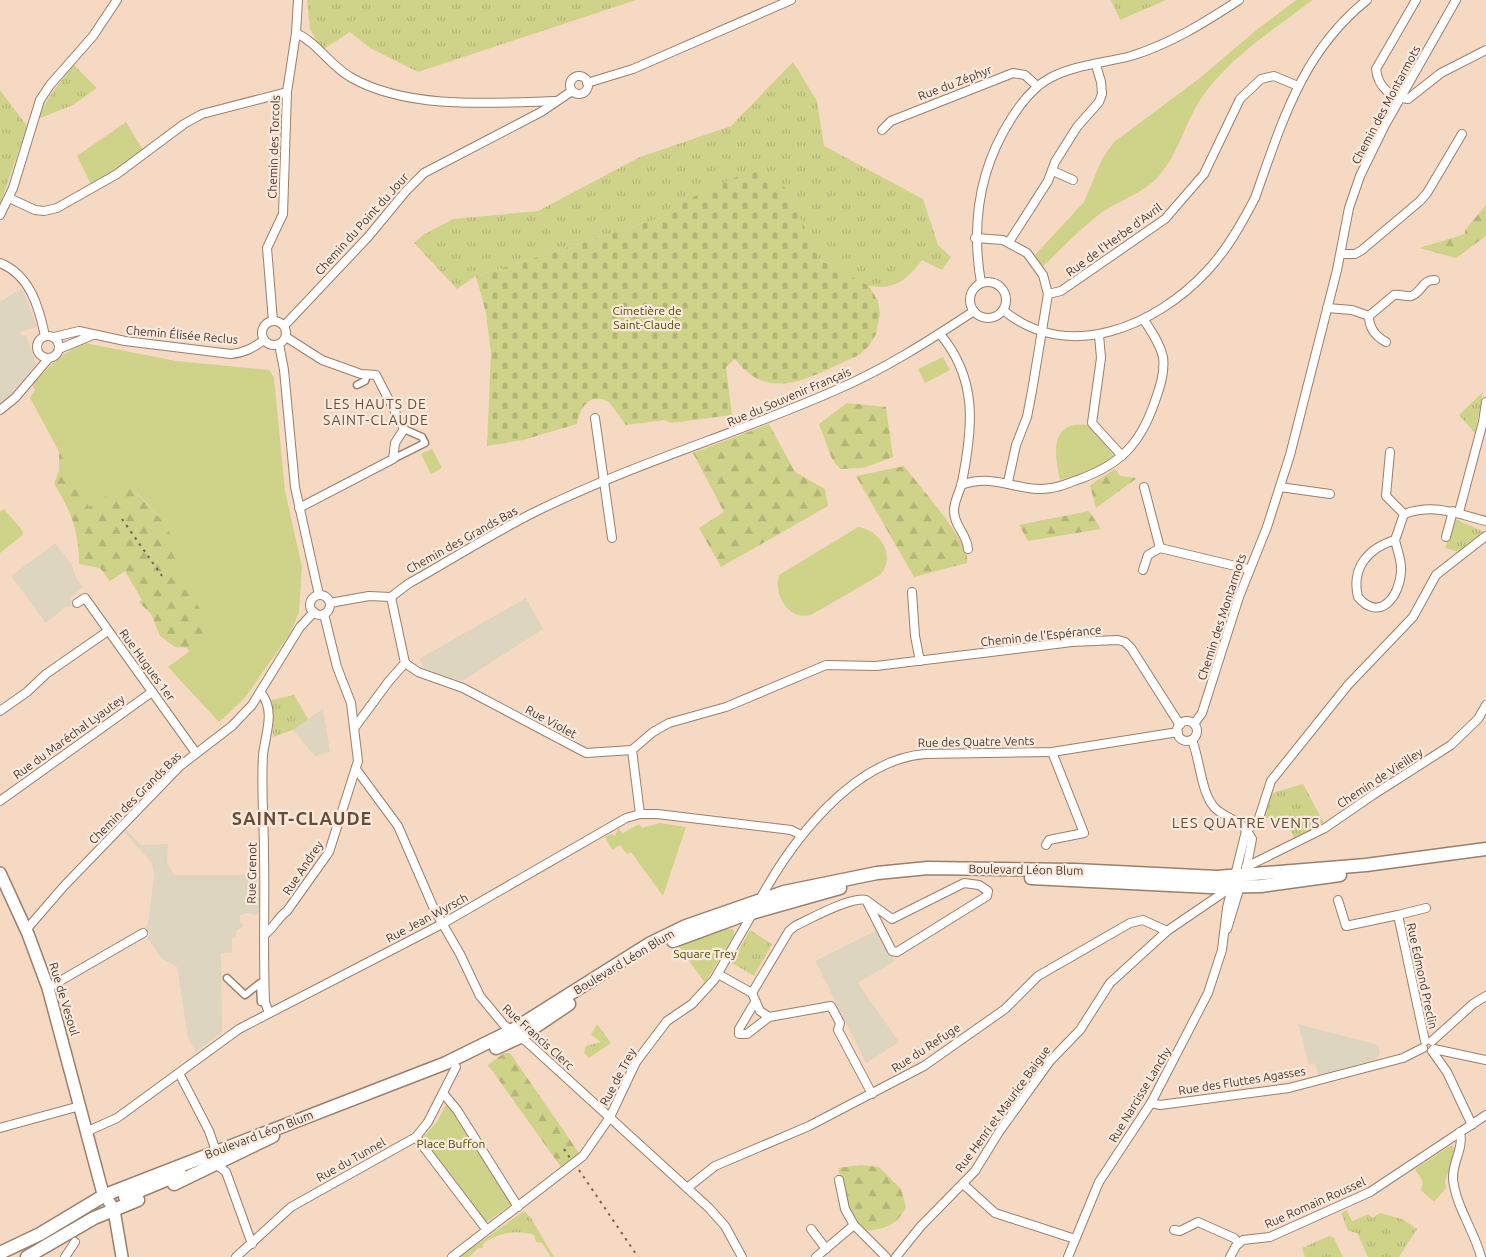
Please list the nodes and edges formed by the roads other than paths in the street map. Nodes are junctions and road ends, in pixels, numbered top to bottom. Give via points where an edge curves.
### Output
1 (117, 0) edge
2 (298, 0) edge
3 (791, 0) edge
4 (1239, 0) edge
5 (1367, 0) edge
6 (1416, 0) edge
7 (1456, 0) edge
8 (296, 33) junction
9 (1486, 50) edge
10 (1096, 65) junction
11 (587, 83) junction
12 (1037, 86) junction
13 (1298, 86) junction
14 (572, 91) junction
15 (287, 92) junction
16 (1400, 98) junction
17 (558, 100) junction
18 (537, 101) junction
19 (541, 112) junction
20 (882, 130) dead end
21 (1462, 134) dead end
22 (1052, 171) junction
23 (1073, 180) dead end
24 (10, 198) junction
25 (0, 215) edge
26 (976, 238) junction
27 (1009, 242) junction
28 (1341, 254) junction
29 (0, 263) edge
30 (1435, 280) dead end
31 (981, 283) junction
32 (1048, 294) junction
33 (1327, 308) junction
34 (1003, 310) junction
35 (974, 311) junction
36 (1369, 316) junction
37 (1144, 320) junction
38 (273, 321) junction
39 (284, 326) junction
40 (1043, 332) junction
41 (940, 334) junction
42 (95, 335) junction
43 (1098, 335) junction
44 (45, 336) junction
45 (54, 337) junction
46 (286, 337) junction
47 (264, 340) junction
48 (1386, 342) dead end
49 (279, 344) junction
50 (59, 349) junction
51 (45, 356) junction
52 (367, 375) junction
53 (357, 385) dead end
54 (1486, 402) edge
55 (0, 410) edge
56 (595, 418) dead end
57 (404, 430) junction
58 (1390, 452) dead end
59 (1122, 456) junction
60 (393, 459) junction
61 (603, 482) junction
62 (1008, 482) junction
63 (961, 485) junction
64 (1144, 487) dead end
65 (1280, 487) junction
66 (1330, 494) dead end
67 (299, 508) junction
68 (1456, 511) junction
69 (1404, 514) junction
70 (1486, 521) edge
71 (1486, 536) edge
72 (1446, 537) dead end
73 (612, 538) dead end
74 (1395, 540) junction
75 (1160, 548) junction
76 (968, 549) dead end
77 (1248, 569) junction
78 (1143, 570) dead end
79 (912, 592) dead end
80 (319, 595) junction
81 (391, 597) junction
82 (77, 603) dead end
83 (330, 603) junction
84 (314, 612) junction
85 (324, 614) junction
86 (108, 631) junction
87 (920, 661) junction
88 (405, 663) junction
89 (152, 692) junction
90 (261, 693) junction
91 (1486, 706) edge
92 (0, 711) edge
93 (1482, 719) edge
94 (1194, 724) junction
95 (355, 727) junction
96 (1179, 728) junction
97 (1192, 740) junction
98 (632, 750) junction
99 (1052, 752) junction
100 (196, 753) junction
101 (356, 769) junction
102 (0, 801) edge
103 (640, 814) junction
104 (1246, 830) junction
105 (801, 835) junction
106 (1046, 845) dead end
107 (1486, 850) edge
108 (1486, 858) edge
109 (0, 874) edge
110 (1240, 878) junction
111 (772, 879) junction
112 (784, 892) junction
113 (760, 899) junction
114 (866, 900) junction
115 (1338, 900) dead end
116 (1426, 908) dead end
117 (753, 912) junction
118 (1398, 915) junction
119 (442, 924) junction
120 (26, 930) junction
121 (1167, 931) junction
122 (143, 933) dead end
123 (742, 933) junction
124 (264, 935) junction
125 (681, 937) junction
126 (718, 974) junction
127 (227, 978) dead end
128 (48, 988) junction
129 (752, 993) junction
130 (1486, 996) edge
131 (261, 1002) dead end
132 (755, 1002) junction
133 (269, 1013) junction
134 (769, 1017) junction
135 (515, 1034) junction
136 (1429, 1046) junction
137 (1451, 1054) junction
138 (1486, 1060) edge
139 (456, 1067) junction
140 (1447, 1072) junction
141 (178, 1073) junction
142 (443, 1093) junction
143 (872, 1094) junction
144 (1151, 1103) junction
145 (80, 1106) junction
146 (1486, 1115) edge
147 (610, 1117) junction
148 (1472, 1125) junction
149 (0, 1128) edge
150 (274, 1132) junction
151 (1460, 1132) junction
152 (89, 1134) junction
153 (416, 1136) junction
154 (216, 1151) junction
155 (217, 1165) junction
156 (839, 1180) dead end
157 (963, 1184) junction
158 (686, 1188) junction
159 (97, 1202) junction
160 (518, 1207) junction
161 (112, 1210) junction
162 (854, 1225) junction
163 (486, 1229) junction
164 (811, 1229) dead end
165 (1174, 1230) dead end
166 (1075, 1239) junction
167 (75, 1242) dead end
168 (1239, 1243) junction
169 (252, 1244) junction
170 (826, 1249) junction
171 (0, 1253) edge
172 (7, 1257) edge
173 (27, 1257) edge
174 (64, 1257) edge
175 (121, 1257) edge
176 (236, 1257) edge
177 (452, 1257) edge
178 (742, 1257) edge
179 (816, 1257) edge
180 (886, 1257) edge
181 (896, 1257) edge
182 (1068, 1257) edge
183 (1230, 1257) edge
184 (1481, 1257) edge

1 - 24 street via 93,36 40,100
2 - 8 street, Chemin des Torcols
3 - 11 street via 633,68
4 - 10 street via 1165,43
5 - 13 street via 1327,38
6 - 16 street via 1376,69 1382,88
7 - 16 street, Chemin des Montarmots
8 - 15 street, Chemin des Torcols
8 - 18 street via 310,40 339,70 384,92 452,101
9 - 16 street via 1441,73 1412,98
10 - 12 street via 1074,68
10 - 22 street via 1102,94 1099,102 1077,127
11 - 14 street via 583,93
11 - 14 street via 582,77 573,78
12 - 20 street, Rue du Zéphyr via 1025,75 1013,73 891,121
12 - 26 street via 1019,106 992,153 978,200
13 - 32 street, Rue de l'Herbe d'Avril via 1274,76 1261,79 1240,99 1201,179 1165,219 1062,291
13 - 37 street via 1255,198 1233,236 1207,271 1181,296
14 - 17 street, Chemin du Point du Jour
15 - 24 street via 202,114 117,174 57,208 35,210
15 - 38 street, Chemin des Torcols via 283,214 267,248
16 - 28 street, Chemin des Montarmots via 1360,176 1349,208
17 - 18 street
17 - 19 street, Chemin du Point du Jour
18 - 19 street
19 - 39 street, Chemin du Point du Jour via 424,173
21 - 28 street via 1420,201 1362,250 1355,254
22 - 23 street
22 - 27 street
24 - 25 street
26 - 27 street
26 - 31 street
27 - 32 street via 1036,263
28 - 33 street, Chemin des Montarmots
29 - 44 street via 28,285
30 - 36 street via 1428,280 1414,295 1394,295
31 - 34 street via 993,282 1003,290 1006,300
31 - 35 street via 970,295
32 - 40 street
33 - 36 street via 1352,310
33 - 65 street, Chemin des Montarmots
34 - 35 street via 989,318
34 - 40 street
35 - 41 street, Rue du Souvenir Français
36 - 48 street via 1369,324 1375,334
37 - 43 street via 1122,330
37 - 59 street via 1163,356 1162,380 1148,424
38 - 39 street
38 - 47 street via 262,330
39 - 46 street
40 - 43 street via 1071,337
40 - 62 street via 1027,417 1016,445
41 - 61 street, Rue du Souvenir Français via 837,390
41 - 63 street via 952,348 969,391 970,420
42 - 45 street, Chemin Élisée Reclus via 79,331
42 - 47 street, Chemin Élisée Reclus via 125,342 231,354 251,349
42 - 50 street, Chemin Élisée Reclus
43 - 59 street via 1101,358 1092,423
44 - 45 street
44 - 51 street via 37,346
45 - 50 street via 59,342
46 - 49 street
46 - 52 street via 316,358
47 - 49 street via 270,345
49 - 67 street
50 - 51 street via 56,355
51 - 55 street via 40,368 15,398
52 - 53 street via 365,381
52 - 57 street via 376,375
54 - 68 street
56 - 61 street
57 - 60 street via 395,443
57 - 60 street via 422,437 425,443
58 - 69 street via 1386,496
59 - 62 street via 1102,471 1050,488 1037,489
60 - 67 street
61 - 73 street
61 - 81 street, Chemin des Grands Bas via 539,510 408,584
62 - 63 street via 986,480
63 - 76 street via 954,510 956,524 968,540
64 - 75 street
65 - 66 street
65 - 77 street, Chemin des Montarmots
67 - 80 street
68 - 69 street via 1423,510
68 - 70 street
68 - 72 street
69 - 74 street
71 - 104 street via 1436,575 1414,617 1348,685 1271,781 1258,821
74 - 74 street via 1372,550 1358,569 1356,589 1358,597 1367,605 1380,607 1390,602 1397,589 1401,571
75 - 77 street
75 - 78 street via 1148,555
77 - 94 street, Chemin des Montarmots via 1211,688 1202,713
79 - 87 street
80 - 83 street via 325,596
80 - 84 street via 310,604
81 - 83 street via 369,596
81 - 88 street
82 - 86 street, Rue Hugues 1er via 85,598
83 - 85 street
84 - 85 street
84 - 90 street, Chemin des Grands Bas via 300,627
85 - 95 street, Rue Andrey
86 - 89 street, Rue Hugues 1er
86 - 92 street
87 - 96 street, Chemin de l'Espérance via 1072,642 1118,640 1131,648
87 - 98 street, Chemin de l'Espérance via 876,666 821,666 726,707 668,723
88 - 95 street
88 - 98 street, Rue Violet via 418,672 463,688 586,753
89 - 100 street, Rue Hugues 1er
89 - 102 street, Rue du Maréchal Lyautey
90 - 100 street, Chemin des Grands Bas via 232,726
90 - 124 street, Rue Grenot via 267,703 269,727 263,755
91 - 93 street, Chemin de Vieilley
93 - 110 street, Chemin de Vieilley via 1452,745 1325,828
94 - 96 street via 1185,722
94 - 97 street via 1197,732
95 - 101 street, Rue Andrey
96 - 97 street via 1183,740
96 - 99 street, Rue des Quatre Vents
97 - 104 street via 1206,792 1214,807 1242,824
98 - 103 street
99 - 105 street, Rue des Quatre Vents via 912,755 860,780
99 - 106 street via 1088,832 1049,840
100 - 120 street, Chemin des Grands Bas via 64,886
101 - 119 street, Rue Francis Clerc via 398,826
101 - 124 street, Rue Andrey via 329,852 288,911
103 - 105 street, Rue Jean Wyrsch via 791,830
103 - 119 street, Rue Jean Wyrsch via 626,818
104 - 110 street
104 - 110 street via 1252,839
105 - 111 street, Rue de Trey
107 - 110 main road, Boulevard Léon Blum
108 - 110 main road, Boulevard Léon Blum
109 - 120 main road, Rue de Vesoul
110 - 112 main road, Boulevard Léon Blum via 928,868 877,873
110 - 117 main road, Boulevard Léon Blum via 927,875 838,888
110 - 121 street, Chemin de Vieilley
110 - 144 street, Rue Narcisse Lanchy via 1205,999
111 - 112 street
111 - 113 street, Rue de Trey
112 - 113 main road, Boulevard Léon Blum
113 - 117 street, Rue de Trey
113 - 135 main road, Boulevard Léon Blum via 686,926 650,944
114 - 114 street via 892,919 964,883 979,885 988,891 987,896 953,919 897,952 892,951
114 - 129 street via 838,906 795,926
115 - 118 street, Rue Edmond Preclin via 1346,926
116 - 118 street, Rue Edmond Preclin
117 - 123 street, Rue de Trey
117 - 125 main road, Boulevard Léon Blum
118 - 136 street, Rue Edmond Preclin
119 - 133 street, Rue Jean Wyrsch
119 - 135 street, Rue Francis Clerc via 480,996
120 - 128 main road, Rue de Vesoul
121 - 143 street, Rue du Refuge via 1143,920 1130,923 1038,976 1005,1009 924,1066
121 - 157 street, Rue Henri et Maurice Baigue via 1110,983 1080,1030 1050,1061
122 - 128 street
123 - 125 street, Boulevard Léon Blum via 739,925 733,923
123 - 126 street, Rue de Trey
124 - 133 street via 265,1002
125 - 135 main road, Boulevard Léon Blum
126 - 129 street
126 - 147 street, Rue de Trey via 692,1004 667,1021 660,1030 636,1062
127 - 131 street via 245,994 260,983
128 - 145 main road, Rue de Vesoul
129 - 132 street
130 - 136 street, Rue des Fluttes Agasses via 1466,1010
132 - 134 street
132 - 134 street via 739,1034 748,1034
133 - 141 street, Rue Jean Wyrsch via 233,1033
134 - 143 street via 831,1006 840,1023 838,1030
135 - 139 main road, Boulevard Léon Blum
135 - 147 street, Rue Francis Clerc
135 - 150 main road, Boulevard Léon Blum
136 - 137 street
136 - 140 street
136 - 144 street, Rue des Fluttes Agasses via 1403,1058 1289,1088 1160,1105
137 - 138 street
137 - 140 street via 1446,1064
139 - 142 street, Rue du Tunnel
139 - 150 main road, Boulevard Léon Blum
140 - 148 street
141 - 152 street, Rue Jean Wyrsch via 117,1118
141 - 154 street
142 - 153 street, Rue du Tunnel via 428,1122
142 - 160 street
143 - 158 street, Rue du Refuge via 809,1126 715,1166
144 - 166 street, Rue Narcisse Lanchy via 1099,1182
145 - 149 street
145 - 152 main road, Rue de Vesoul
146 - 148 street, Rue Romain Roussel
147 - 158 street, Rue Francis Clerc
147 - 160 street, Rue de Trey via 583,1156
148 - 151 street, Rue Romain Roussel
150 - 154 main road, Boulevard Léon Blum
150 - 155 main road
150 - 161 main road, Boulevard Léon Blum
151 - 168 street, Rue Romain Roussel via 1357,1198 1270,1237
151 - 184 street via 1454,1180 1465,1221
152 - 159 main road, Rue de Vesoul
153 - 163 street
153 - 169 street, Rue du Tunnel via 288,1209
154 - 159 main road, Boulevard Léon Blum
155 - 161 main road
155 - 169 street via 226,1172
156 - 162 street via 845,1209
157 - 166 street via 995,1213
157 - 181 street, Rue Henri et Maurice Baigue via 921,1226
158 - 178 street, Rue Francis Clerc via 725,1226
159 - 161 main road, Rue de Vesoul
159 - 171 main road
159 - 172 main road via 38,1242
160 - 163 street, Rue de Trey
161 - 173 main road
161 - 175 main road, Rue de Vesoul
162 - 170 street
162 - 180 street
163 - 177 street, Rue de Trey
164 - 170 street
165 - 168 street via 1180,1231 1198,1222
166 - 182 street, Rue Narcisse Lanchy
167 - 174 street
168 - 183 street
169 - 176 street, Rue du Tunnel
170 - 179 street

